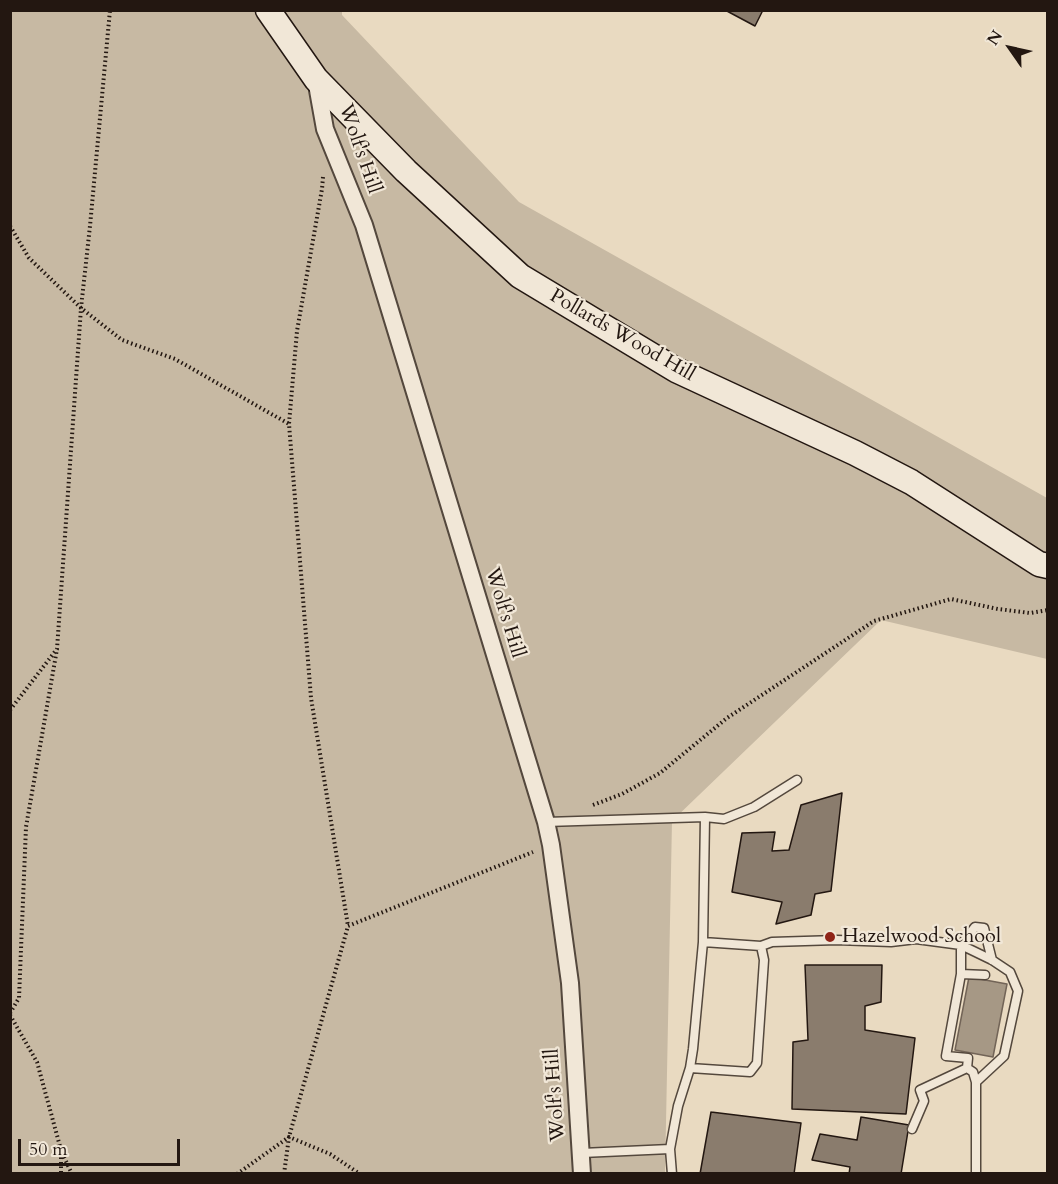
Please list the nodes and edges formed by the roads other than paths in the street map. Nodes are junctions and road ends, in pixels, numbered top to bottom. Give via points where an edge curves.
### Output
1 (268, 10) edge
2 (316, 79) junction
3 (1047, 566) edge
4 (797, 780) dead end
5 (705, 817) junction
6 (546, 822) junction
7 (703, 942) junction
8 (961, 945) junction
9 (761, 946) junction
10 (992, 960) junction
11 (961, 974) junction
12 (985, 975) dead end
13 (690, 1068) junction
14 (967, 1068) junction
15 (976, 1082) junction
16 (912, 1129) dead end
17 (670, 1149) junction
18 (582, 1153) junction
19 (582, 1173) edge
20 (672, 1173) edge
21 (976, 1173) edge

1 - 2 street, Pollards Wood Hill
2 - 3 street, Pollards Wood Hill via 406,171 520,276 676,370 911,482
2 - 6 street, Wolf's Hill via 325,129 364,225
4 - 5 lane via 754,807 724,819
5 - 6 lane
5 - 7 lane
6 - 18 street, Wolf's Hill via 570,983
7 - 9 lane
7 - 13 lane
8 - 9 lane via 916,939 772,942
8 - 10 lane
8 - 10 lane via 975,927 984,928
8 - 11 lane
9 - 13 lane via 764,960 757,1063 750,1072
10 - 15 lane via 1010,972 1018,992 1004,1056
11 - 12 lane
11 - 14 lane via 946,1056 968,1058
13 - 17 lane
14 - 15 lane
14 - 16 lane via 920,1090 924,1101
15 - 21 lane
17 - 18 lane
17 - 20 lane
18 - 19 street, Wolf's Hill

